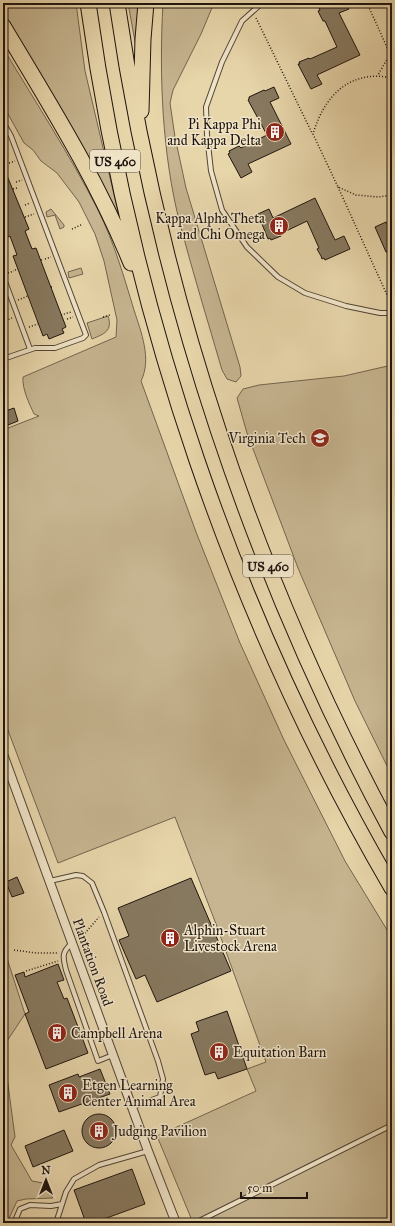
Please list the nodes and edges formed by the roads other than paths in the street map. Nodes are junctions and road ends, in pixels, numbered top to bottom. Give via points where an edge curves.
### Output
1 (88, 3) edge
2 (117, 3) edge
3 (146, 3) edge
4 (262, 3) edge
5 (3, 26) edge
6 (3, 122) edge
7 (139, 132) junction
8 (3, 276) edge
9 (392, 313) edge
10 (153, 317) junction
11 (30, 349) junction
12 (3, 359) edge
13 (3, 754) edge
14 (392, 832) edge
15 (49, 881) junction
16 (392, 888) edge
17 (75, 942) junction
18 (113, 1055) junction
19 (132, 1107) junction
20 (392, 1125) edge
21 (148, 1151) junction
22 (62, 1204) junction
23 (14, 1223) edge
24 (56, 1223) edge
25 (176, 1223) edge
26 (195, 1223) edge

1 - 10 highway, US 460 via 116,164
2 - 7 highway, US 460
3 - 7 highway via 142,39
4 - 9 lane via 242,21 222,62 206,107 211,171 222,210 248,247 278,277 305,293 346,306
5 - 10 highway via 98,189
6 - 11 lane via 11,136 86,333 83,338 55,348
7 - 14 highway, US 460 via 175,287 211,408 245,506 310,668
8 - 11 lane
10 - 16 highway, US 460 via 175,393 208,489 256,613 325,764
11 - 12 lane
13 - 15 street, Plantation Road
15 - 17 street, Plantation Road
15 - 19 lane via 76,875 83,876 92,883 104,912 163,1079 160,1097
17 - 18 street, Plantation Road
17 - 18 lane via 63,953 66,970 98,1061
18 - 19 street, Plantation Road
19 - 21 street, Plantation Road
20 - 26 lane
21 - 22 lane via 98,1165 74,1179
21 - 25 street, Plantation Road
22 - 23 lane via 30,1205 20,1209
22 - 24 lane

